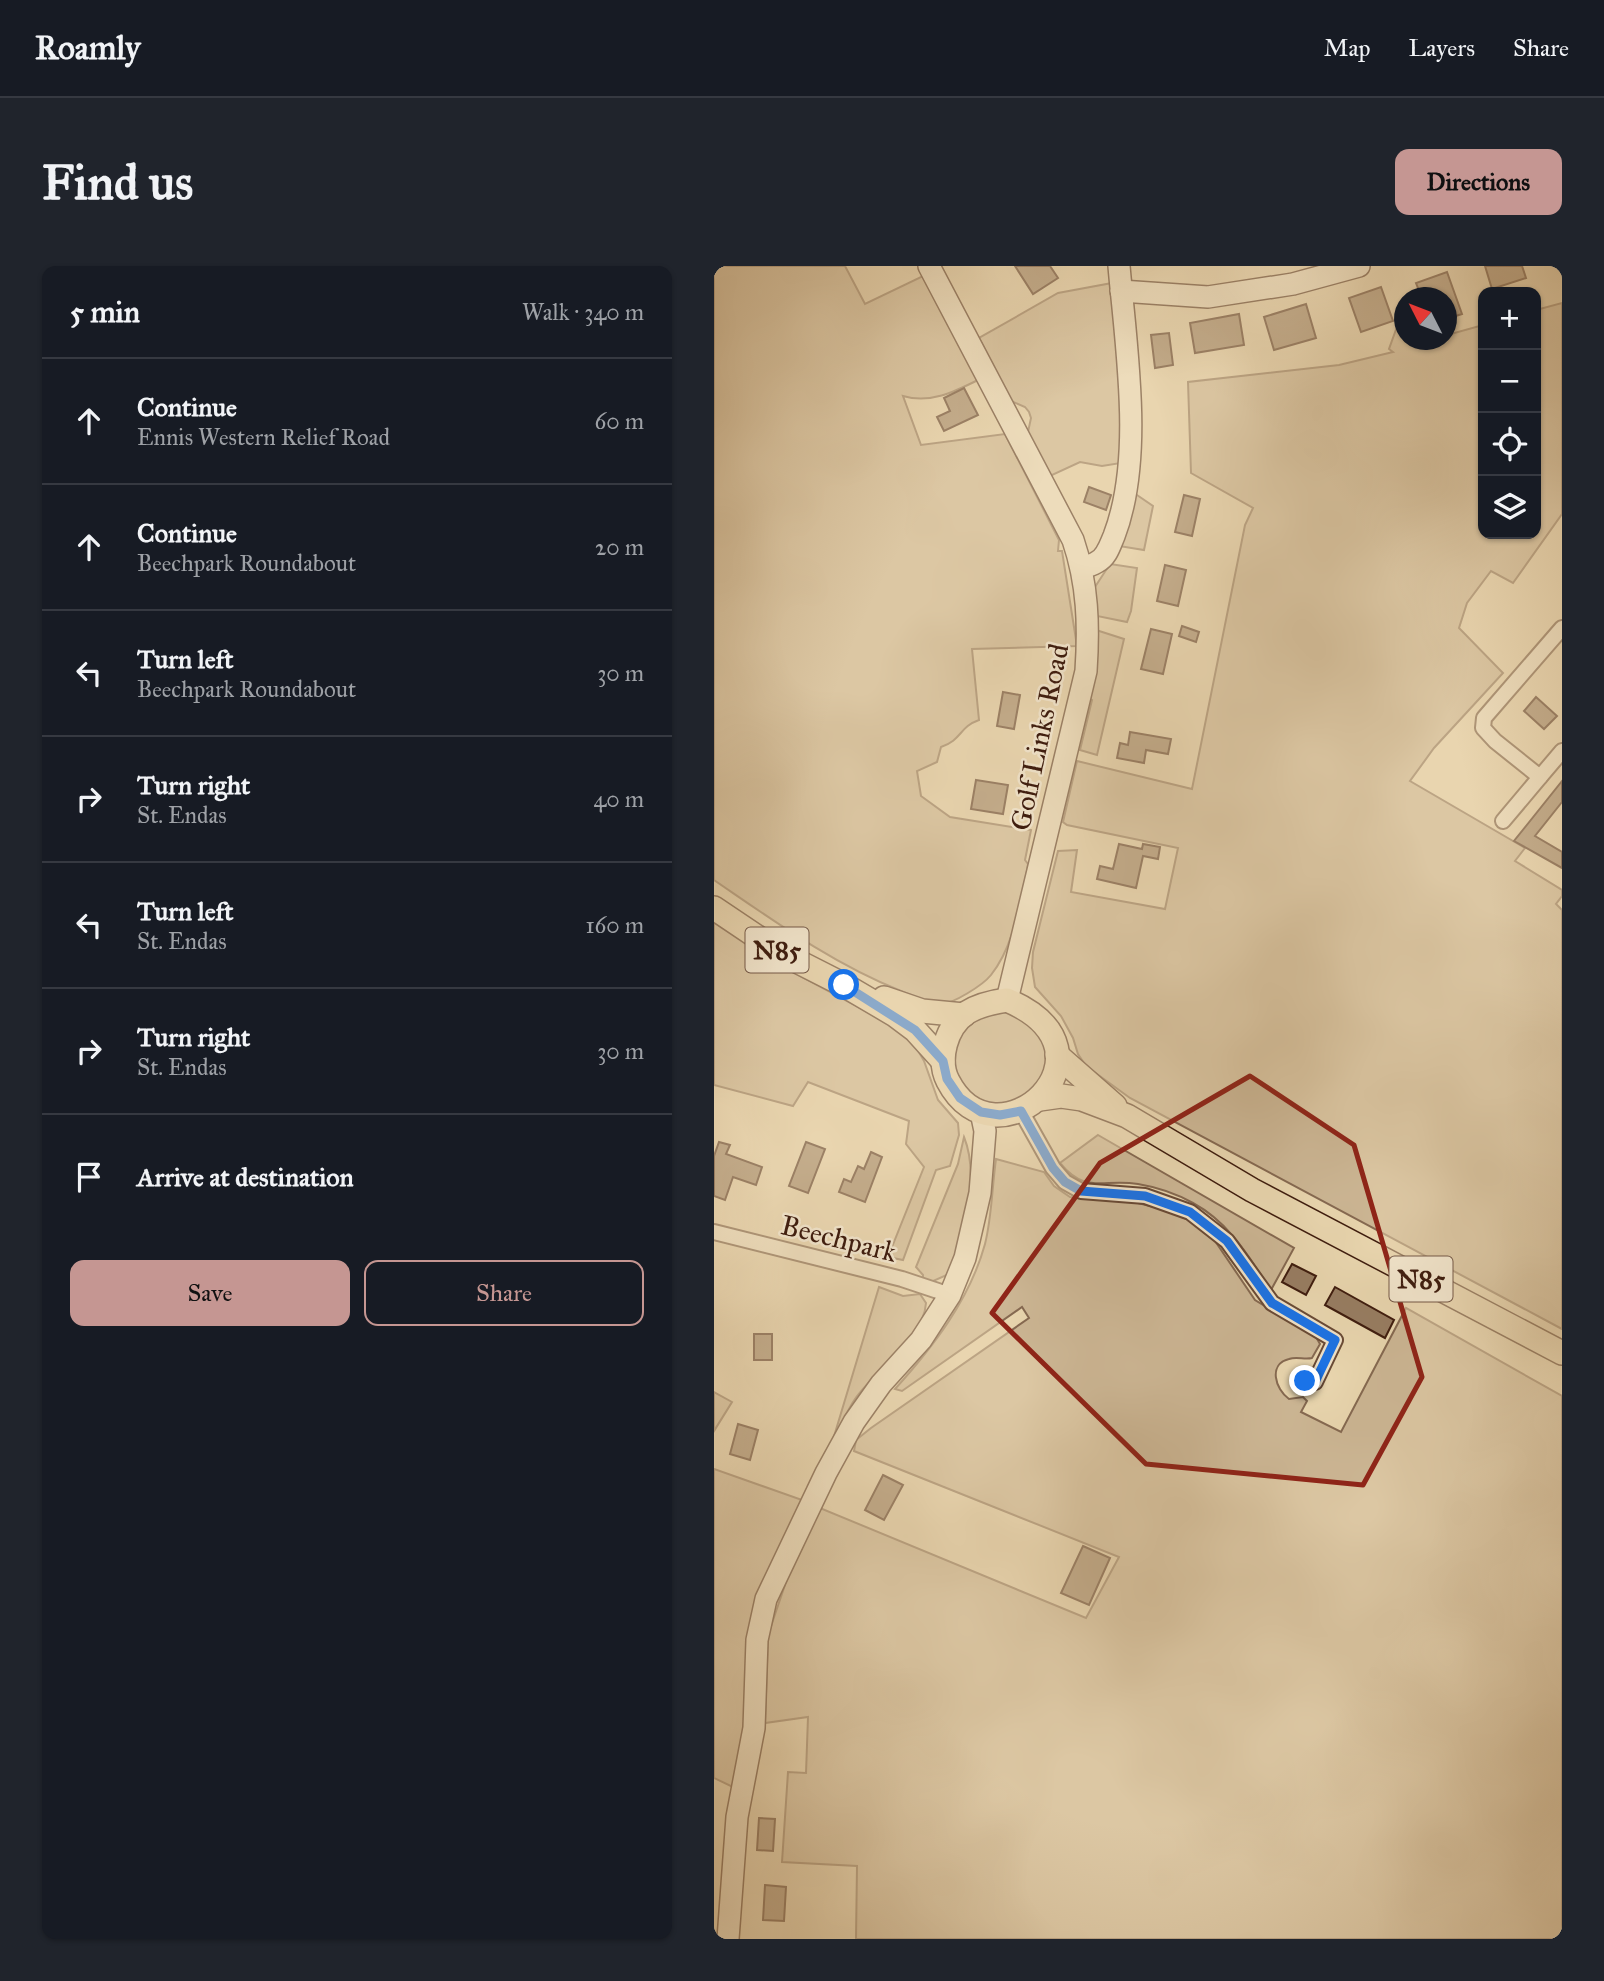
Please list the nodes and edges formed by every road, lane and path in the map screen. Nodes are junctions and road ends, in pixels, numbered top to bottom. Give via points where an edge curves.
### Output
1 (929, 266) edge
2 (1119, 266) edge
3 (1359, 266) edge
4 (1121, 291) junction
5 (1082, 568) junction
6 (1562, 628) edge
7 (1562, 751) edge
8 (1540, 777) junction
9 (1503, 821) dead end
10 (714, 908) edge
11 (844, 985) junction
12 (1007, 1000) junction
13 (964, 1015) junction
14 (1057, 1055) junction
15 (943, 1061) junction
16 (1031, 1105) junction
17 (981, 1112) junction
18 (1127, 1116) junction
19 (714, 1232) edge
20 (950, 1295) junction
21 (1562, 1353) edge
22 (1305, 1381) dead end
23 (728, 1939) edge

1 - 5 main road, Golf Links Road via 1056,506
2 - 4 main road
3 - 4 main road via 1293,284 1208,297
4 - 5 main road via 1132,433 1128,479 1122,514 1108,550 1098,562
5 - 12 main road, Golf Links Road via 1089,627 1086,671
6 - 8 street via 1484,718 1483,728 1494,741
7 - 8 street
8 - 9 street
10 - 11 main road, N85 via 781,953
11 - 13 main road, N85 via 922,1011
11 - 15 main road, N85 via 915,1030
12 - 13 main road, N85 via 984,1004
12 - 14 main road, N85 via 1029,1009 1048,1028
13 - 15 main road via 947,1037
14 - 16 main road via 1052,1082
14 - 18 main road, N85
15 - 17 main road, N85 via 947,1079 960,1098
16 - 17 main road, N85 via 1000,1115
16 - 18 main road, N85 via 1061,1096
16 - 22 street via 1053,1168 1065,1182 1081,1191 1145,1196 1190,1212 1227,1241 1272,1303 1335,1340 1315,1382
17 - 20 main road via 985,1131 979,1193 965,1258
18 - 21 main road, N85 via 1251,1190
19 - 20 street, Beechpark
20 - 23 main road via 854,1422 766,1599 757,1640 754,1728 737,1817

